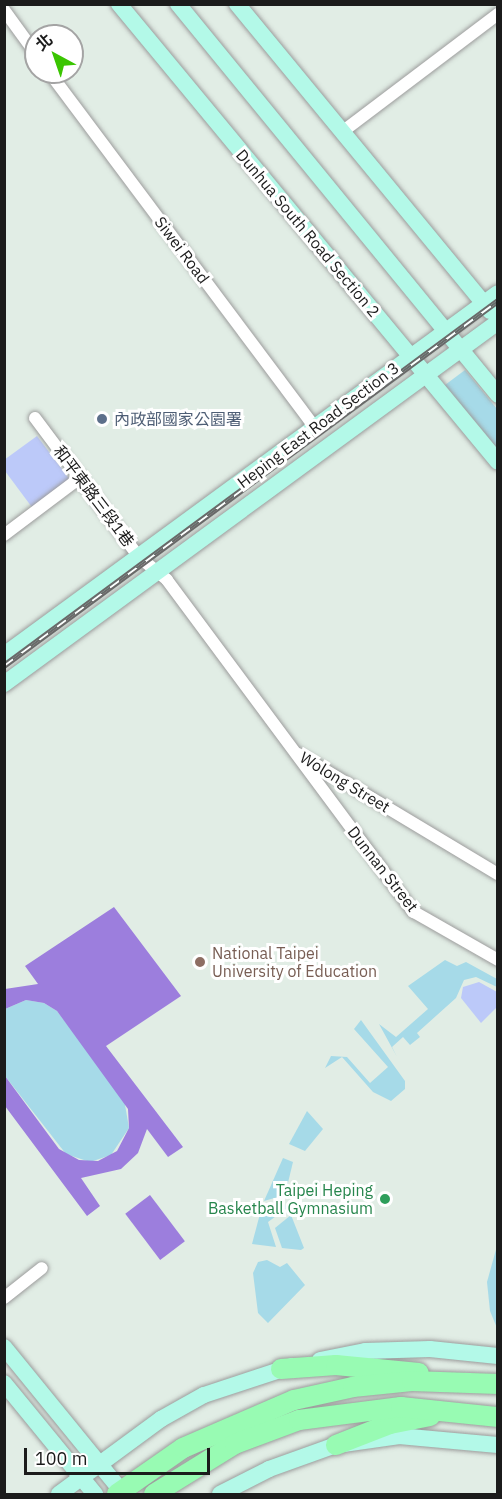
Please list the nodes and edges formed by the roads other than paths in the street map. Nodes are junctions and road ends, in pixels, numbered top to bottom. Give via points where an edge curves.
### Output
1 (119, 4) edge
2 (177, 4) edge
3 (237, 4) edge
4 (4, 10) edge
5 (498, 14) edge
6 (24, 38) edge
7 (58, 84) edge
8 (342, 132) junction
9 (498, 293) edge
10 (483, 303) junction
11 (498, 321) edge
12 (445, 331) junction
13 (460, 349) junction
14 (410, 357) junction
15 (426, 375) junction
16 (498, 394) edge
17 (35, 418) dead end
18 (315, 428) junction
19 (498, 462) edge
20 (81, 477) junction
21 (4, 535) edge
22 (139, 556) junction
23 (157, 571) junction
24 (4, 655) edge
25 (4, 684) edge
26 (292, 750) junction
27 (498, 874) edge
28 (498, 960) edge
29 (42, 1268) dead end
30 (4, 1298) edge
31 (4, 1347) edge
32 (498, 1356) edge
33 (281, 1369) junction
34 (472, 1382) junction
35 (4, 1383) edge
36 (498, 1384) edge
37 (469, 1414) junction
38 (498, 1417) edge
39 (336, 1445) junction
40 (498, 1445) edge
41 (99, 1464) junction
42 (81, 1477) junction
43 (121, 1493) edge
44 (59, 1494) edge
45 (95, 1494) edge
46 (154, 1494) edge
47 (220, 1494) edge

1 - 14 main road, Dunhua South Road Section 2
2 - 12 main road
3 - 8 main road
4 - 6 street
5 - 8 street
7 - 18 street, Siwei Road
8 - 10 main road
9 - 10 main road, Heping East Road Section 3
10 - 11 main road
10 - 12 main road, Heping East Road Section 3
11 - 13 main road, Heping East Road Section 3
12 - 13 main road
12 - 14 main road, Heping East Road Section 3
13 - 15 main road, Heping East Road Section 3
13 - 16 main road
14 - 15 main road, Dunhua South Road Section 2
14 - 18 main road, Heping East Road Section 3
15 - 19 main road, Dunhua South Road Section 2
15 - 23 main road, Heping East Road Section 3
17 - 20 street, 和平東路三段1巷
18 - 22 main road, Heping East Road Section 3
20 - 21 street
20 - 22 street, 和平東路三段1巷
22 - 23 street, 和平東路三段1巷
22 - 24 main road, Heping East Road Section 3
23 - 25 main road, Heping East Road Section 3
23 - 26 street, Wolong Street
26 - 27 street, Wolong Street
26 - 28 street, Dunnan Street via 414,912
29 - 30 street
31 - 41 main road
32 - 33 main road via 430,1349 365,1351
33 - 34 main road via 385,1368
33 - 41 main road via 204,1395
34 - 36 main road
34 - 43 main road via 373,1385 294,1400 183,1448
35 - 42 main road
37 - 38 main road
37 - 39 main road via 390,1424
37 - 46 main road via 401,1407 299,1420 235,1444
39 - 40 main road via 399,1436
39 - 47 main road via 269,1469
41 - 42 main road
41 - 43 main road
42 - 44 main road
42 - 45 main road

